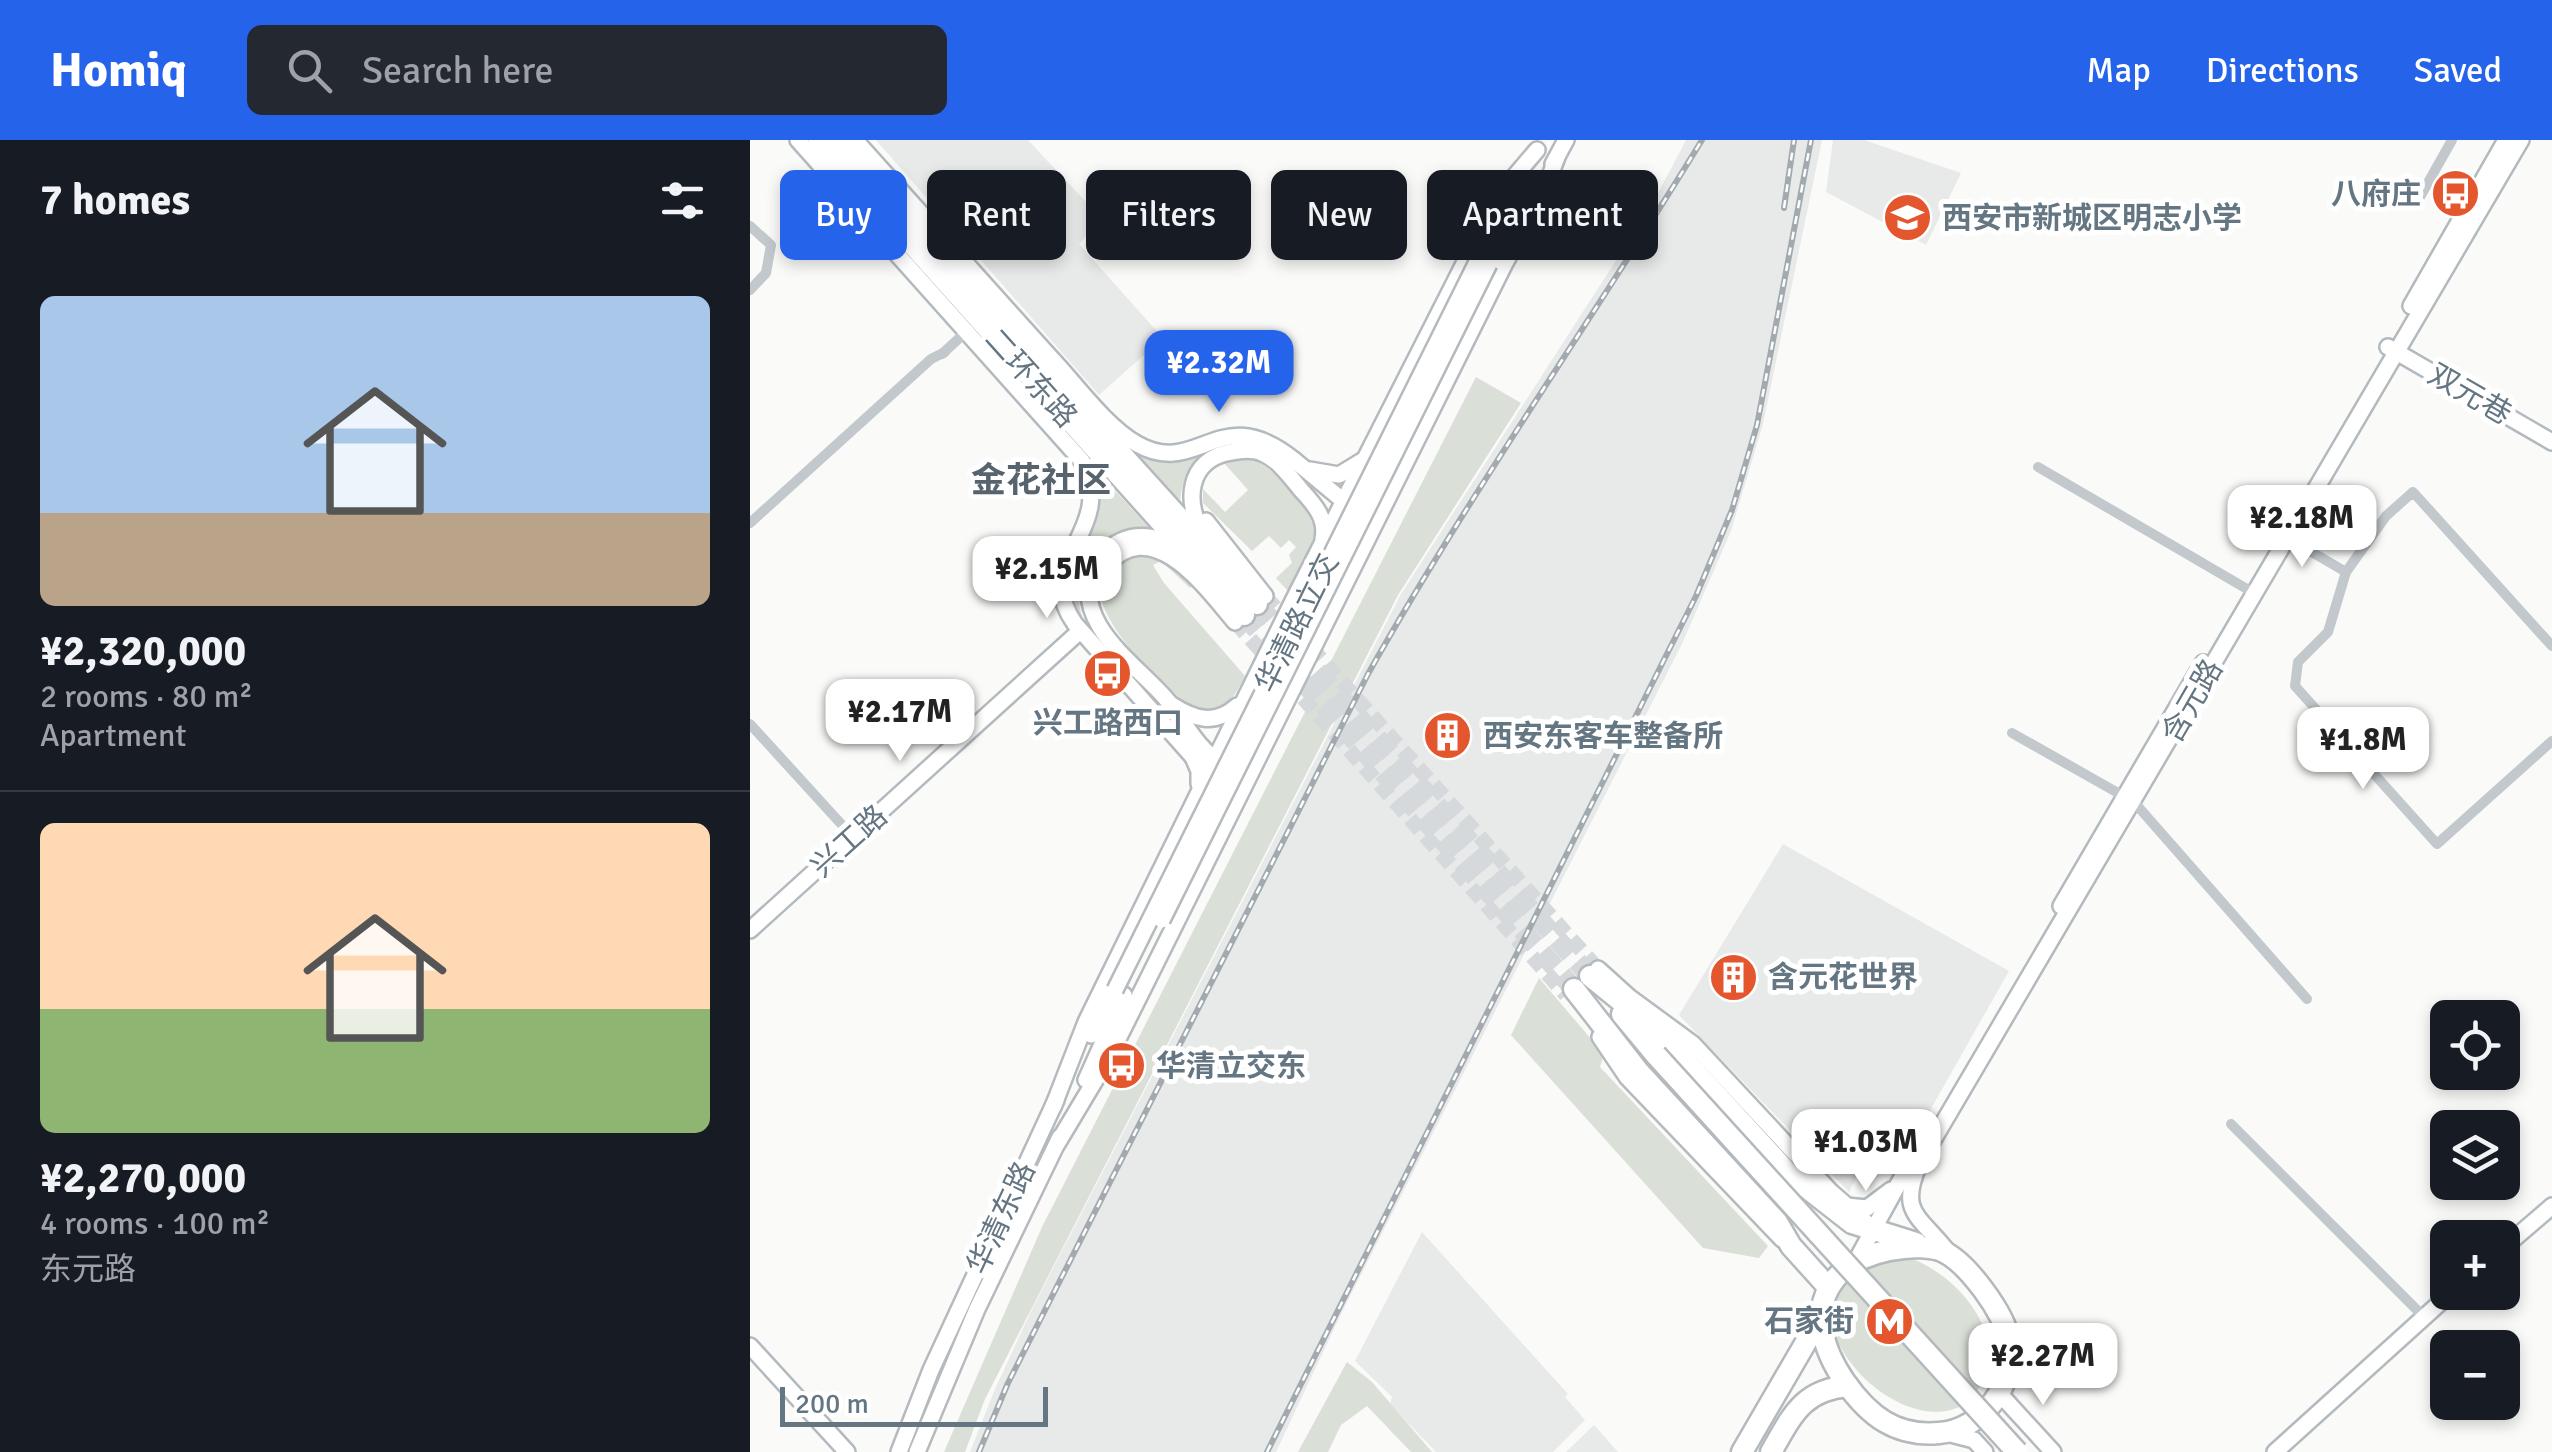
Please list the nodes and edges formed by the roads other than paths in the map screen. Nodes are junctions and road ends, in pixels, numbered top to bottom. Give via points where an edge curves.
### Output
1 (837, 140) edge
2 (855, 140) edge
3 (1566, 140) edge
4 (2452, 140) edge
5 (2506, 140) edge
6 (2521, 140) edge
7 (807, 143) edge
8 (1539, 145) edge
9 (1557, 158) junction
10 (829, 170) edge
11 (1527, 170) edge
12 (1548, 170) edge
13 (2420, 198) dead end
14 (908, 200) junction
15 (750, 226) edge
16 (907, 255) edge
17 (903, 260) edge
18 (1484, 260) edge
19 (955, 282) junction
20 (750, 290) edge
21 (968, 330) junction
22 (2392, 349) junction
23 (945, 352) junction
24 (910, 387) dead end
25 (2552, 442) edge
26 (1242, 450) junction
27 (1371, 450) junction
28 (1294, 460) junction
29 (2038, 467) dead end
30 (1343, 504) junction
31 (1378, 522) junction
32 (750, 523) edge
33 (2283, 536) junction
34 (1320, 550) junction
35 (1195, 560) junction
36 (2346, 572) junction
37 (1233, 577) junction
38 (2247, 589) junction
39 (1290, 607) junction
40 (1250, 609) junction
41 (1325, 627) junction
42 (1080, 631) junction
43 (2552, 646) edge
44 (1149, 680) junction
45 (1253, 680) junction
46 (1292, 694) junction
47 (1169, 702) junction
48 (750, 724) edge
49 (2012, 732) dead end
50 (2552, 742) edge
51 (1202, 760) junction
52 (1245, 787) junction
53 (2129, 799) junction
54 (852, 837) junction
55 (750, 930) edge
56 (1582, 982) junction
57 (1119, 992) junction
58 (2307, 999) dead end
59 (1592, 1010) junction
60 (1651, 1059) junction
61 (1052, 1107) junction
62 (2231, 1124) dead end
63 (1057, 1144) junction
64 (1900, 1180) junction
65 (1810, 1192) junction
66 (2552, 1206) edge
67 (1849, 1207) junction
68 (1875, 1230) junction
69 (2520, 1234) edge
70 (1791, 1246) junction
71 (1931, 1248) junction
72 (1954, 1259) junction
73 (1856, 1262) junction
74 (1828, 1288) junction
75 (2432, 1310) edge
76 (2424, 1317) junction
77 (1820, 1318) junction
78 (750, 1346) edge
79 (1848, 1386) junction
80 (1999, 1393) junction
81 (1943, 1433) junction
82 (847, 1452) edge
83 (899, 1452) edge
84 (917, 1452) edge
85 (1742, 1452) edge
86 (1771, 1452) edge
87 (1985, 1452) edge
88 (1999, 1452) edge
89 (2017, 1452) edge
90 (2054, 1452) edge
91 (2275, 1452) edge

1 - 19 highway, 二环东路
2 - 14 main road
3 - 9 main road
4 - 13 street
5 - 22 main road, 含元路
6 - 22 main road, 含元路
7 - 10 main road
7 - 19 highway, 二环东路
8 - 11 main road
8 - 27 main road via 1471,250
9 - 12 main road
9 - 31 main road
14 - 19 main road
14 - 28 main road via 1136,444 1172,454 1248,434
15 - 20 street via 770,245 766,274
16 - 19 main road
17 - 21 main road
18 - 57 main road, 华清路立交, bridge
19 - 35 highway, 二环东路
19 - 37 highway, 二环东路
21 - 23 street
21 - 42 main road via 1086,469 1092,508 1067,558 1063,584 1066,610
22 - 25 main road, 双元巷
22 - 33 main road, 含元路
23 - 24 street
23 - 32 street
26 - 34 main road via 1269,456 1310,500 1324,522
26 - 37 main road via 1208,460 1191,489 1198,526
26 - 40 main road via 1206,475 1201,510
27 - 28 main road via 1339,474
27 - 30 main road
28 - 30 main road
29 - 38 street
30 - 31 main road
30 - 34 main road
31 - 41 main road
33 - 36 street
33 - 38 main road, 含元路
33 - 53 main road, 含元路
34 - 39 main road
35 - 40 highway, 二环东路
35 - 44 main road via 1166,541 1130,538 1109,548 1094,570 1089,594 1097,620
36 - 43 street via 2386,516 2413,492
36 - 50 street via 2328,632 2298,662 2295,686 2438,844
37 - 40 highway, 二环东路
38 - 53 main road, 含元路
39 - 41 main road via 1292,620 1312,632
39 - 45 main road
40 - 44 main road via 1172,557 1143,547 1120,554 1097,582 1098,602
41 - 46 main road
42 - 51 main road
42 - 54 main road, 兴工路
44 - 47 main road
45 - 46 main road via 1267,666 1288,678
45 - 47 main road via 1218,719 1193,716
45 - 51 main road
46 - 52 main road
47 - 51 main road
48 - 54 street
49 - 53 street
51 - 52 main road
51 - 61 main road via 1194,799
52 - 63 main road via 1110,1057
53 - 58 street
53 - 64 main road, 含元路
53 - 72 main road, 含元路 via 1910,1186 1914,1211
54 - 55 main road, 兴工路
56 - 59 highway
56 - 60 highway
56 - 65 highway via 1658,1032
56 - 67 main road via 1629,997 1693,1044
56 - 70 main road via 1588,1020 1626,1077
57 - 61 main road, 华清东路
57 - 63 main road, 华清东路
59 - 60 highway
59 - 70 highway
60 - 88 highway
60 - 89 highway, bridge
61 - 83 main road, 华清东路
62 - 76 street
63 - 84 main road, 华清东路
64 - 67 main road via 1872,1206
64 - 68 main road, 含元路
65 - 67 main road
65 - 68 highway
66 - 69 main road
67 - 68 main road
68 - 71 highway
68 - 73 main road, 含元路
70 - 74 highway
71 - 72 highway
71 - 73 highway via 1885,1250
72 - 80 highway via 2006,1327 2010,1362
73 - 74 highway
74 - 77 highway
75 - 76 main road
76 - 91 main road
77 - 79 highway via 1827,1351
77 - 85 highway
78 - 82 main road
79 - 81 highway via 1886,1425
79 - 86 highway via 1808,1398
80 - 81 highway via 1978,1418
80 - 90 main road
81 - 87 main road via 1974,1440

